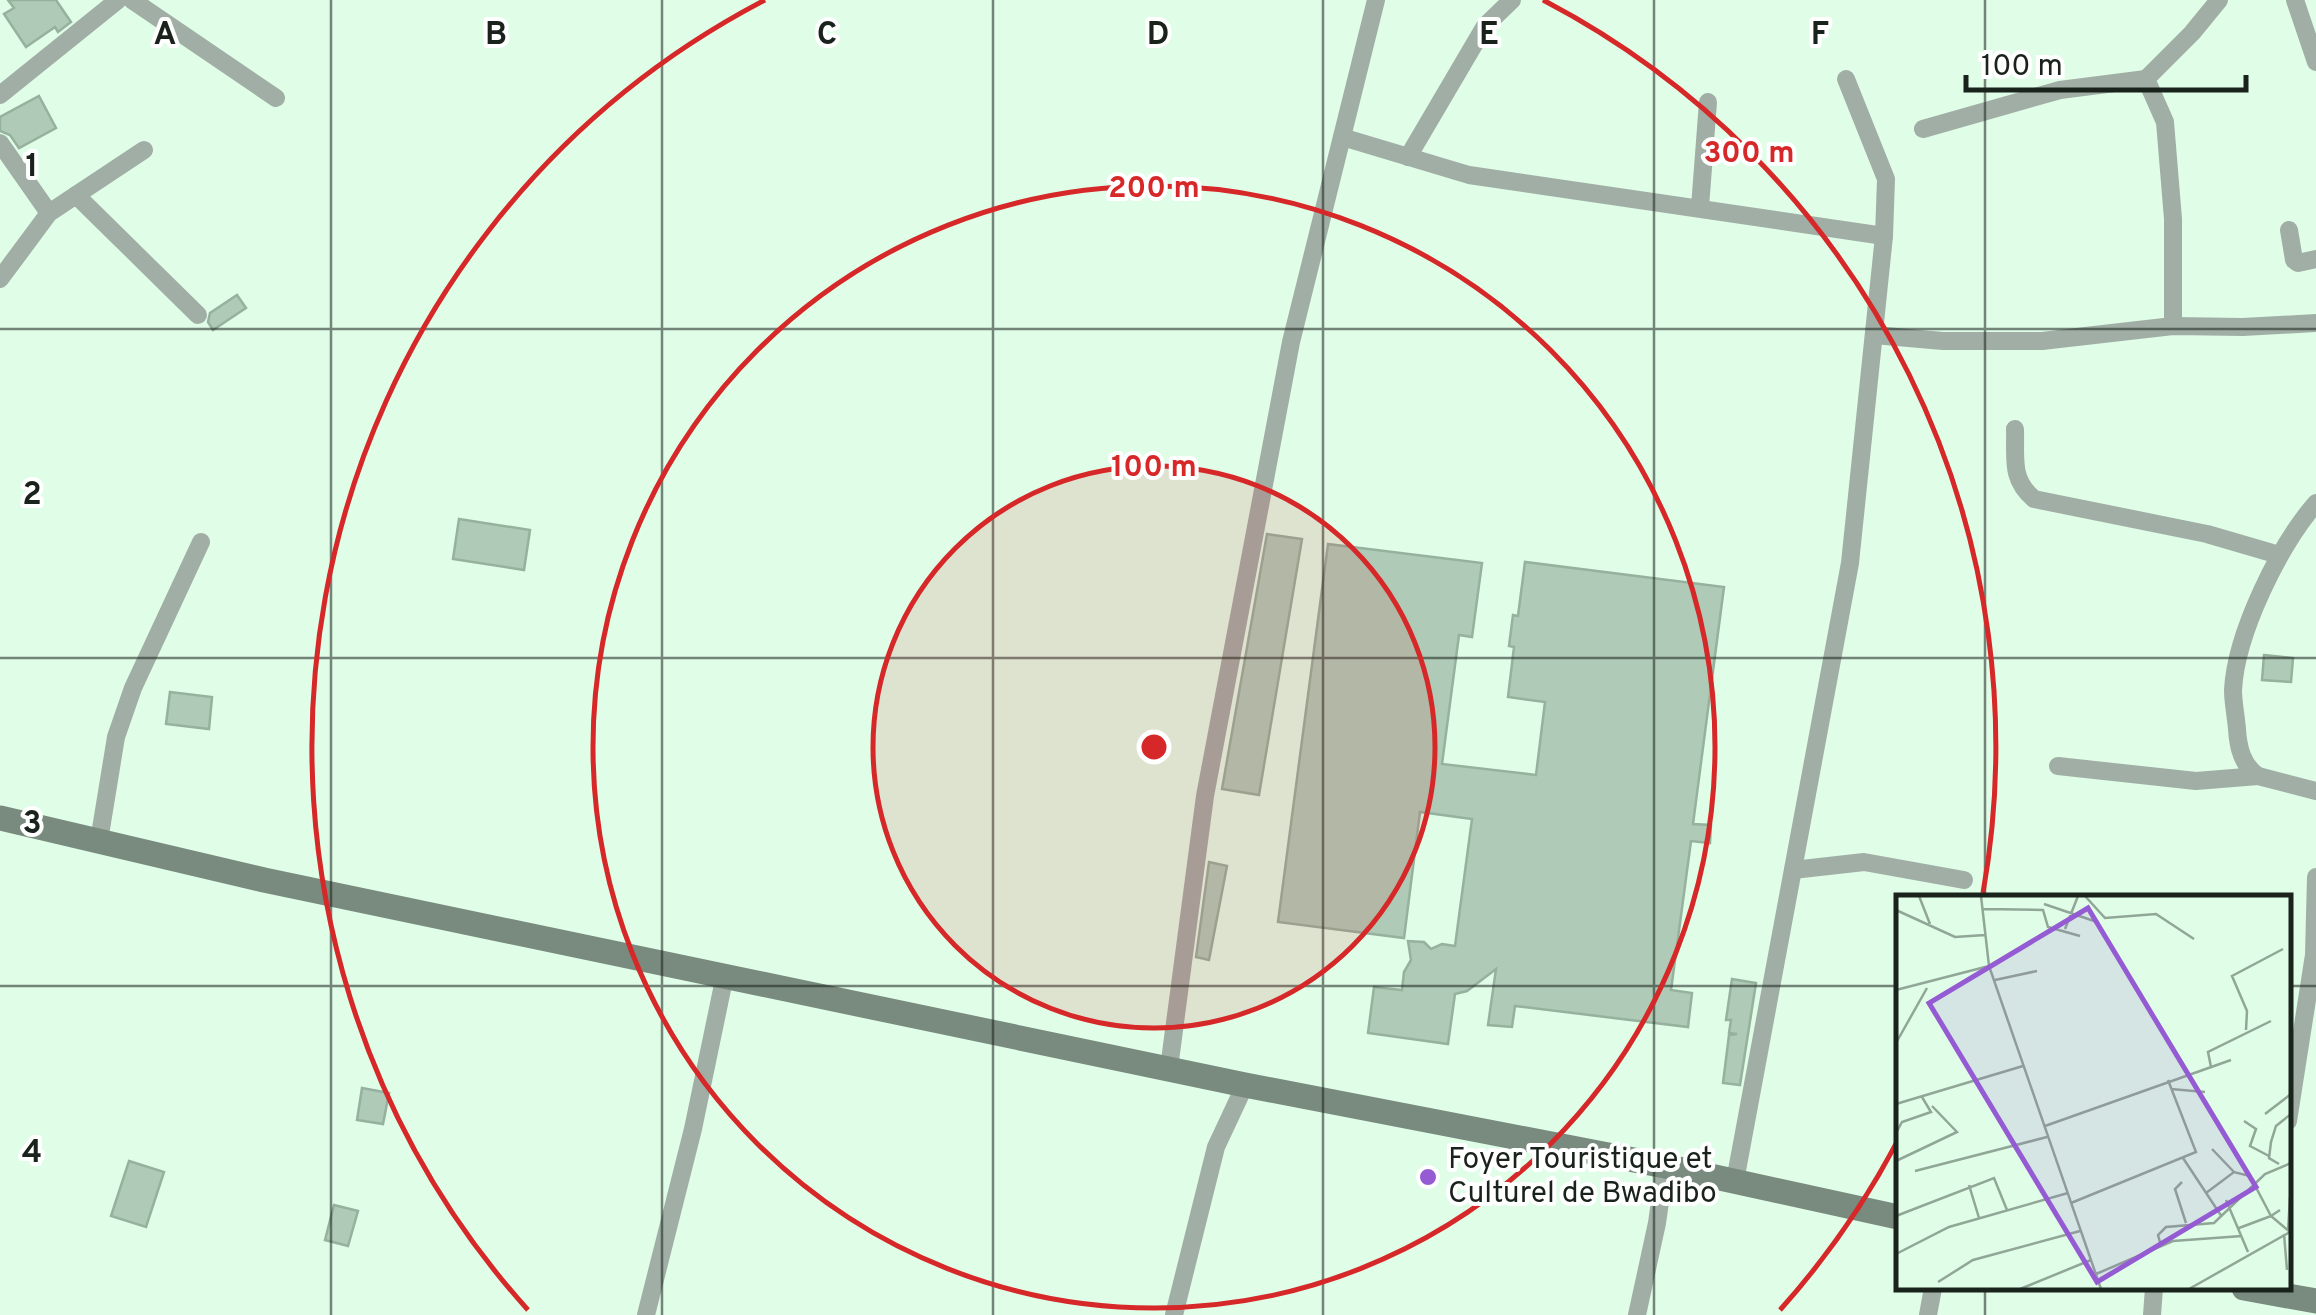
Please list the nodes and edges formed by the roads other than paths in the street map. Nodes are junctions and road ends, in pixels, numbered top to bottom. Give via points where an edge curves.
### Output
1 (118, 0) edge
2 (132, 0) edge
3 (1376, 0) edge
4 (1512, 0) edge
5 (2219, 0) edge
6 (2294, 0) edge
7 (2316, 11) edge
8 (2316, 62) edge
9 (2146, 78) junction
10 (1846, 79) dead end
11 (0, 95) edge
12 (276, 98) dead end
13 (1708, 102) dead end
14 (1923, 129) dead end
15 (1342, 138) junction
16 (0, 143) edge
17 (144, 150) dead end
18 (1408, 157) junction
19 (76, 195) junction
20 (1700, 207) junction
21 (49, 213) junction
22 (2288, 230) dead end
23 (1884, 236) junction
24 (2316, 259) edge
25 (0, 279) edge
26 (198, 315) dead end
27 (2316, 323) edge
28 (2172, 326) junction
29 (1874, 335) junction
30 (2015, 429) dead end
31 (2316, 503) edge
32 (200, 542) dead end
33 (2279, 554) junction
34 (2058, 766) dead end
35 (2258, 776) junction
36 (2316, 791) edge
37 (0, 818) edge
38 (100, 842) junction
39 (1793, 870) junction
40 (2316, 878) edge
41 (1964, 880) dead end
42 (725, 975) junction
43 (1170, 1068) junction
44 (1245, 1085) junction
45 (2291, 1102) edge
46 (1665, 1166) junction
47 (1735, 1181) junction
48 (1896, 1217) edge
49 (1933, 1290) edge
50 (2154, 1290) edge
51 (2265, 1295) edge
52 (2316, 1301) edge
53 (646, 1315) edge
54 (1174, 1315) edge
55 (1638, 1315) edge
56 (1928, 1315) edge
57 (2152, 1315) edge

1 - 11 street
2 - 12 street
3 - 15 street
4 - 18 street via 1485,26
5 - 9 street
6 - 7 street
6 - 8 street
9 - 14 street via 2060,90
9 - 28 street via 2166,122
10 - 23 street via 1886,179
13 - 20 street
15 - 18 street
15 - 43 street via 1291,342 1205,796
16 - 21 street
17 - 19 street
18 - 20 street via 1470,175
19 - 21 street
19 - 26 street
20 - 23 street
21 - 25 street
22 - 24 street via 2294,260
23 - 29 street
27 - 28 street
28 - 29 street via 2042,341
29 - 39 street via 1850,564
30 - 33 street via 2016,470 2021,488 2034,498
31 - 33 street
32 - 38 street via 116,737
33 - 35 street via 2237,661 2233,692 2238,743
34 - 35 street via 2196,781
35 - 36 street
37 - 38 main road
38 - 42 main road
39 - 41 street via 1864,862
39 - 47 street
40 - 45 street via 2314,956
42 - 43 main road
42 - 53 street
43 - 44 main road
44 - 46 main road
44 - 54 street via 1216,1146
46 - 47 main road
46 - 55 street
47 - 48 main road
49 - 56 street
50 - 57 street
51 - 52 main road

